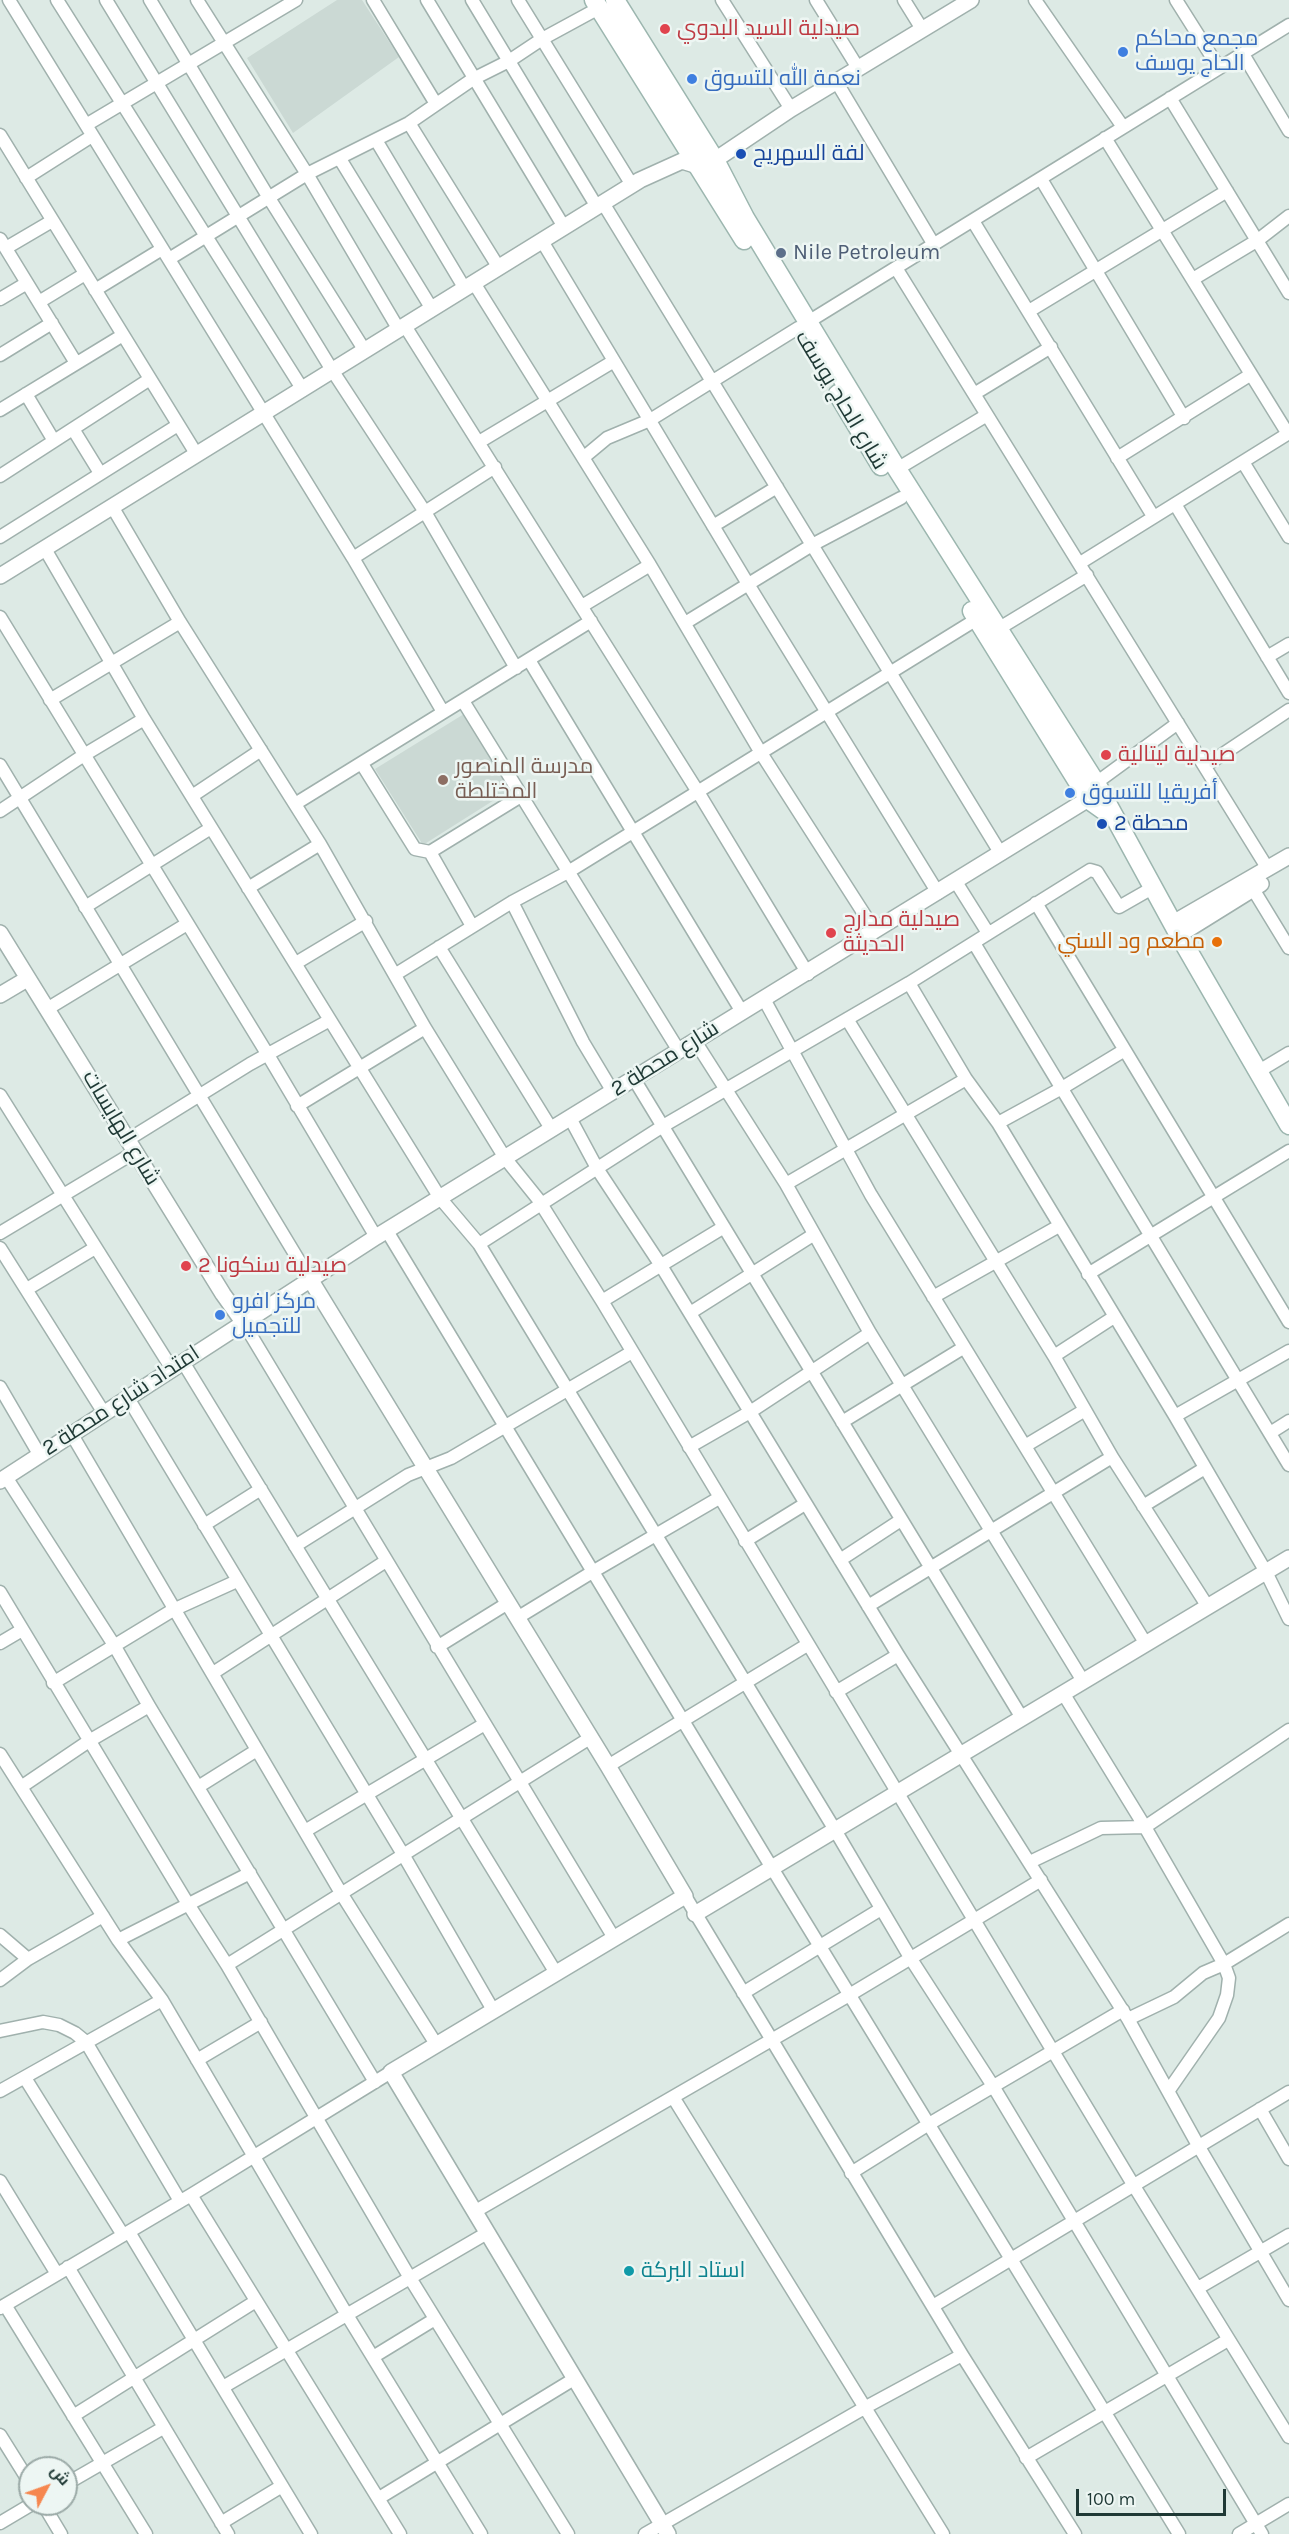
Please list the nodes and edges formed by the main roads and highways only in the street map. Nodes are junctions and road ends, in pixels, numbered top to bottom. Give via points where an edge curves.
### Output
1 (615, 0) edge
2 (596, 4) edge
3 (707, 163) junction
4 (803, 325) junction
5 (1095, 791) junction
6 (1289, 1125) edge

1 - 3 main road, شارع الحاج يوسف
2 - 3 main road, شارع الحاج يوسف
3 - 4 main road, شارع الحاج يوسف
4 - 5 main road, شارع الحاج يوسف via 998,629
4 - 5 main road, شارع الحاج يوسف via 901,498 977,619
5 - 6 main road via 1119,821

